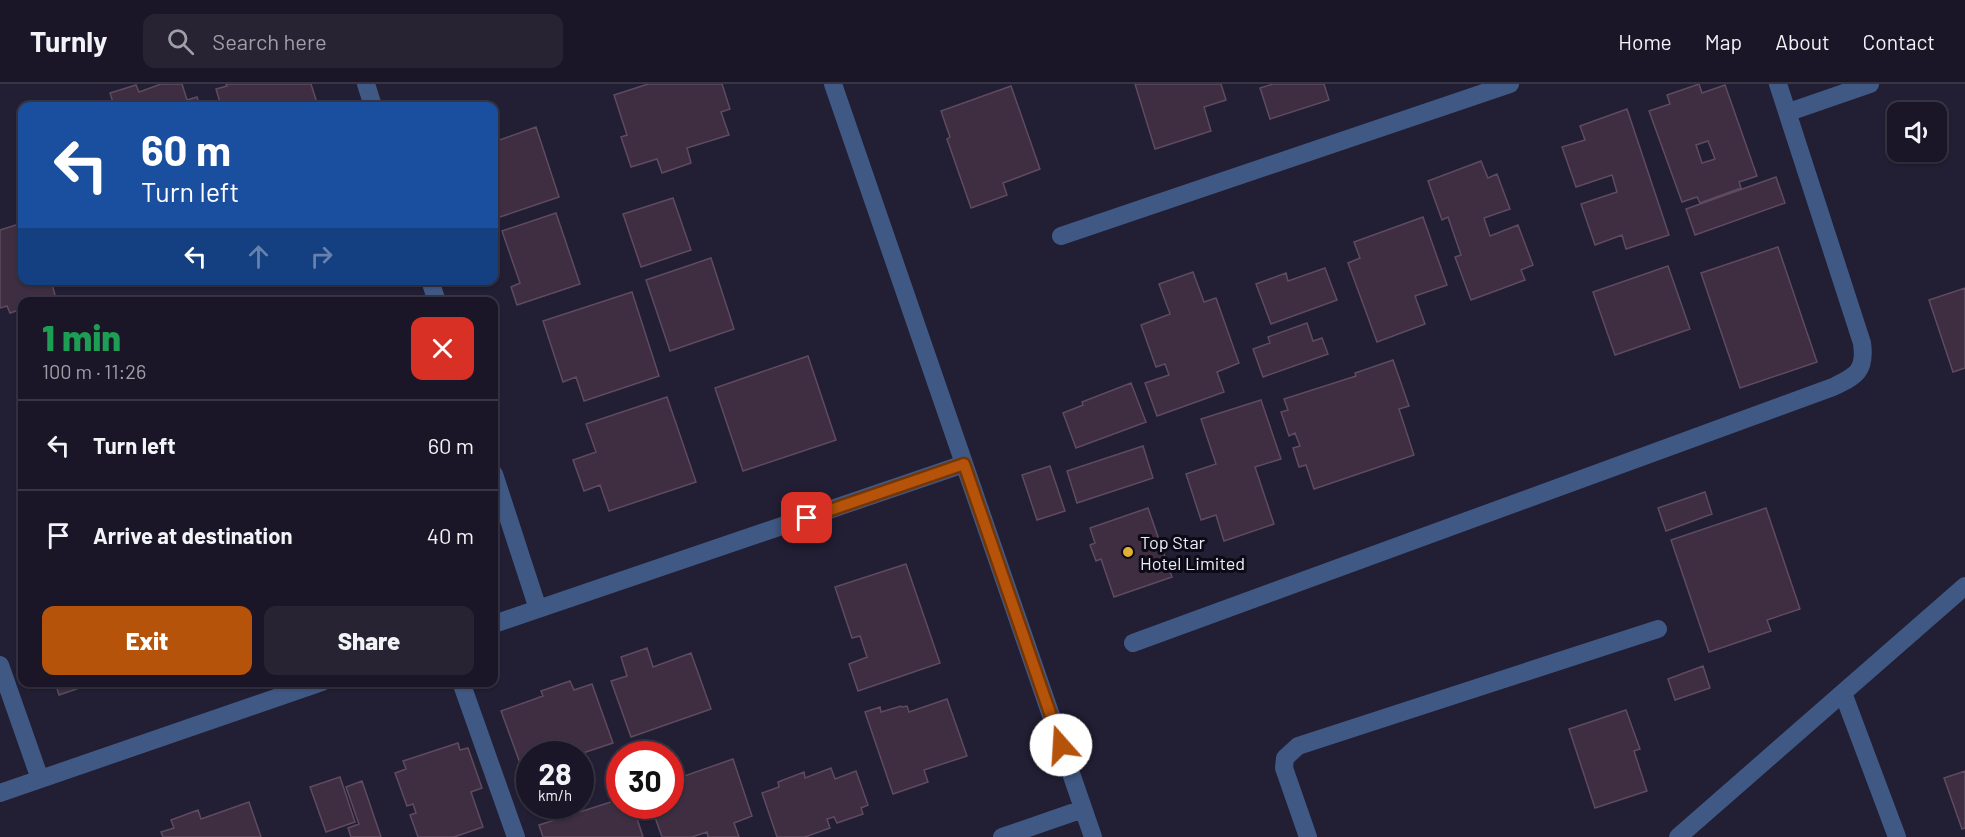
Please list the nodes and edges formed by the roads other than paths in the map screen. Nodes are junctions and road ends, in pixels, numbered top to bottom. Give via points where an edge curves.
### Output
1 (366, 84) edge
2 (833, 84) edge
3 (1510, 84) edge
4 (1778, 84) edge
5 (1870, 84) edge
6 (372, 102) edge
7 (1789, 112) junction
8 (1061, 236) dead end
9 (964, 464) junction
10 (498, 486) edge
11 (1965, 586) edge
12 (538, 609) junction
13 (498, 623) edge
14 (1658, 628) dead end
15 (1133, 643) dead end
16 (0, 665) edge
17 (307, 687) edge
18 (462, 687) edge
19 (1843, 693) junction
20 (40, 779) junction
21 (0, 793) edge
22 (1083, 809) junction
23 (516, 837) edge
24 (1002, 837) edge
25 (1093, 837) edge
26 (1308, 837) edge
27 (1678, 837) edge
28 (1897, 837) edge

1 - 6 street
2 - 9 street
3 - 8 street
4 - 7 street
5 - 7 street
7 - 15 street via 1862,343 1862,367 1851,378
9 - 12 street
9 - 22 street
10 - 12 street
11 - 19 street
12 - 13 street
14 - 26 street via 1298,746 1286,758 1284,768
16 - 20 street
17 - 20 street
18 - 23 street
19 - 27 street
19 - 28 street
20 - 21 street
22 - 24 street
22 - 25 street

